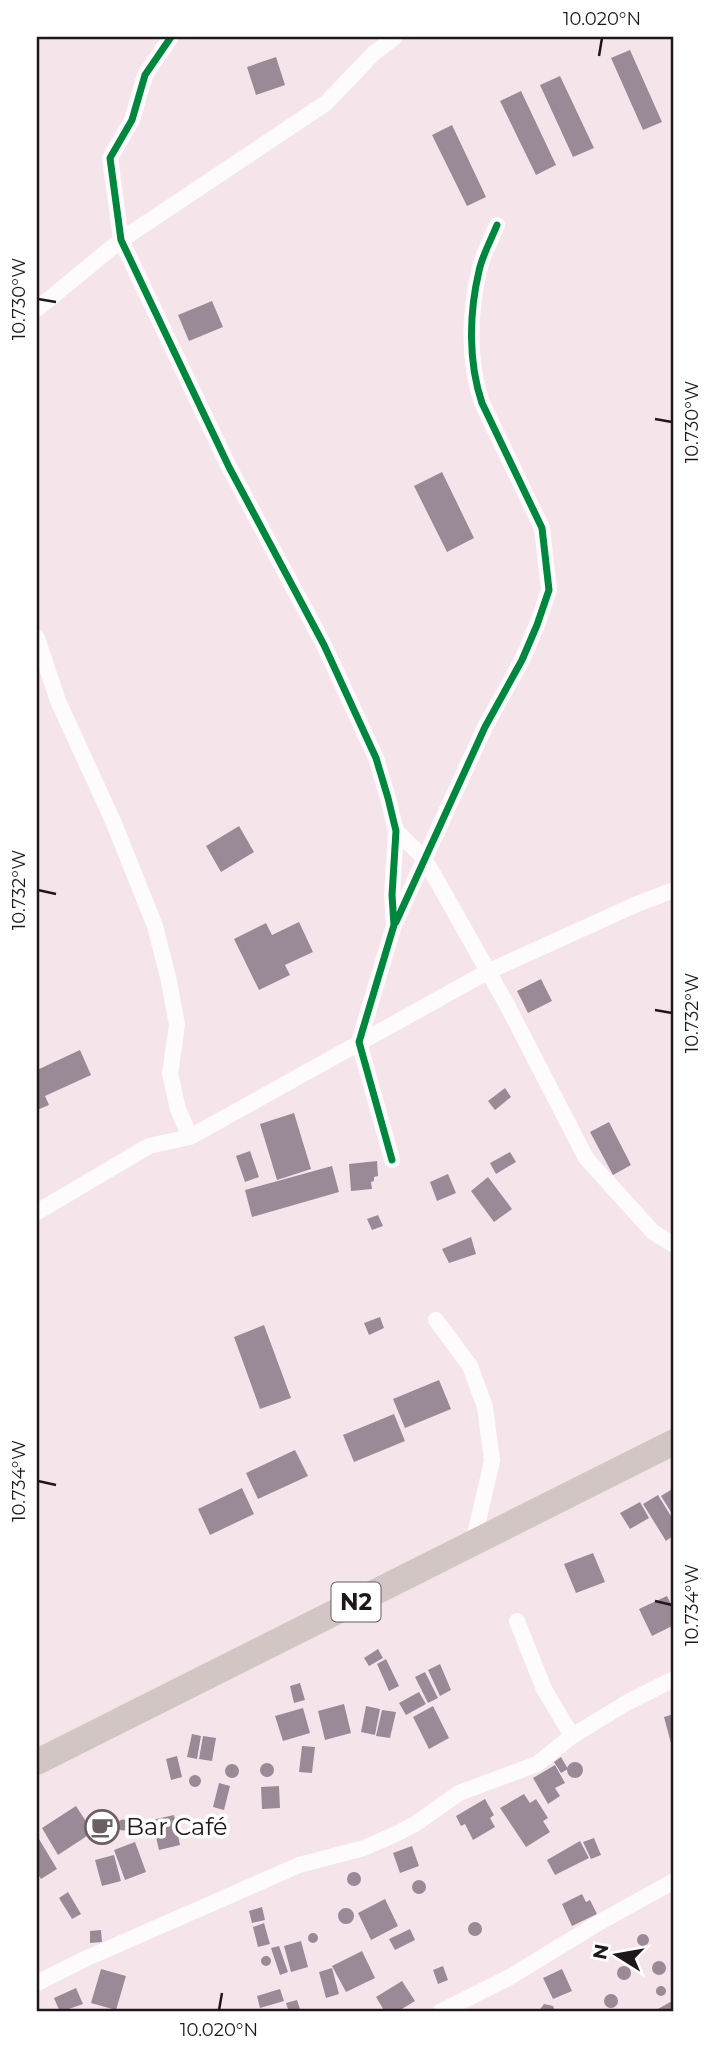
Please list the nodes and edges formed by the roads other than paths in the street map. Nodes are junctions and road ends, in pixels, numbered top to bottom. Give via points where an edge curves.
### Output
1 (171, 37) edge
2 (395, 37) edge
3 (497, 225) dead end
4 (121, 240) junction
5 (37, 309) edge
6 (37, 638) edge
7 (396, 831) junction
8 (424, 858) junction
9 (674, 890) edge
10 (394, 925) junction
11 (487, 972) junction
12 (359, 1042) junction
13 (190, 1137) junction
14 (391, 1160) dead end
15 (37, 1212) edge
16 (674, 1245) edge
17 (436, 1320) dead end
18 (674, 1442) edge
19 (473, 1543) junction
20 (517, 1621) dead end
21 (674, 1679) edge
22 (572, 1736) junction
23 (37, 1759) edge
24 (674, 1881) edge
25 (37, 1983) edge
26 (440, 2012) edge

1 - 4 street via 145,75 132,120 110,158
2 - 4 street via 326,103
3 - 8 street via 479,269 474,299 475,383 542,528 549,590 522,660
4 - 5 street
4 - 7 street via 229,467 324,645 376,758
6 - 13 street via 58,701 155,926 177,1025 170,1074
7 - 8 street
7 - 10 street
8 - 10 street
8 - 11 street
9 - 11 street
10 - 12 street
11 - 12 street
11 - 16 street via 586,1158 653,1233
12 - 13 street
12 - 14 street
13 - 15 street via 149,1146
17 - 19 street via 470,1366 485,1407 492,1461
18 - 19 highway, N2
19 - 23 highway, N2
20 - 22 street via 544,1689
21 - 22 street
22 - 25 street via 537,1764 459,1793 396,1834 299,1866
24 - 26 street via 510,1977

